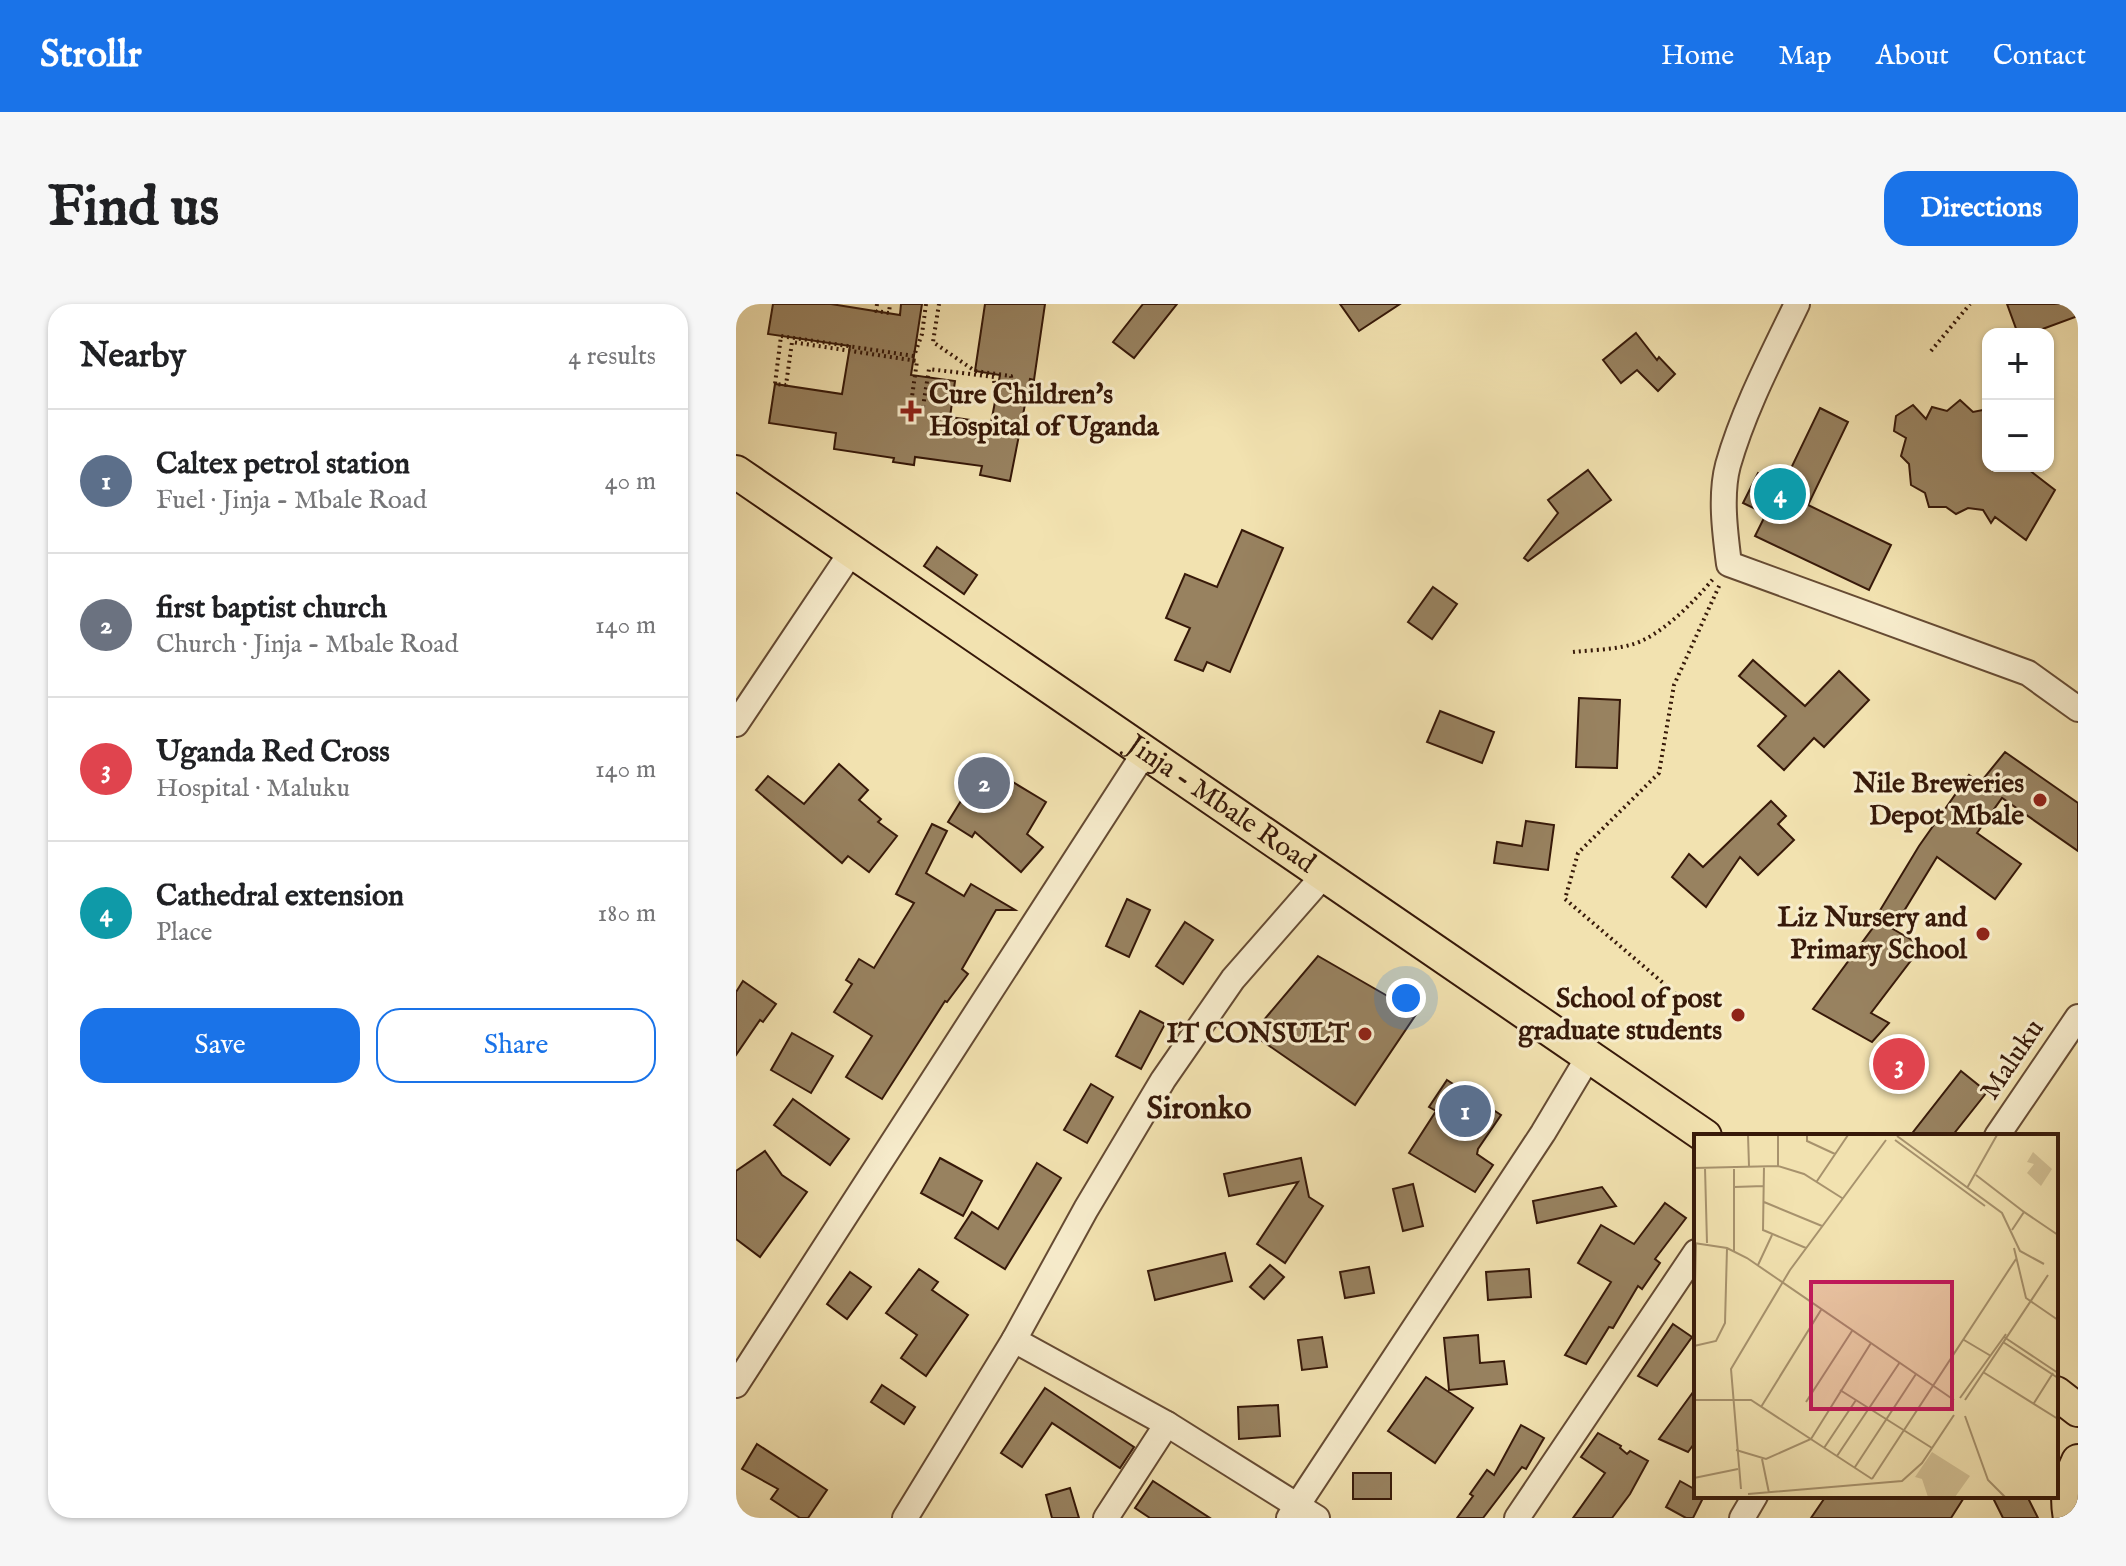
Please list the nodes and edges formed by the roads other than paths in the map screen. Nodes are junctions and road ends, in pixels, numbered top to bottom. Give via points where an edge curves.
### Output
1 (1797, 304) edge
2 (736, 472) edge
3 (852, 551) junction
4 (2078, 709) edge
5 (736, 724) edge
6 (1145, 752) junction
7 (1324, 875) junction
8 (2078, 1017) edge
9 (1589, 1056) junction
10 (1702, 1134) edge
11 (1998, 1134) edge
12 (1694, 1255) edge
13 (1014, 1340) junction
14 (736, 1385) edge
15 (2058, 1395) edge
16 (2078, 1410) edge
17 (1167, 1424) junction
18 (2078, 1461) edge
19 (1754, 1498) edge
20 (1301, 1514) edge
21 (905, 1518) edge
22 (1106, 1518) edge
23 (1517, 1518) edge
24 (1742, 1518) edge
25 (2070, 1518) edge

1 - 4 street via 1728,467 1724,513 1729,564 2028,673
2 - 3 main road, Jinja - Mbale Road
3 - 5 street
3 - 6 main road, Jinja - Mbale Road
6 - 7 main road, Jinja - Mbale Road
6 - 14 street
7 - 9 main road, Jinja - Mbale Road
7 - 13 street via 1233,979 1163,1080
8 - 11 street, Maluku
9 - 10 main road, Jinja - Mbale Road
9 - 20 street
12 - 23 street
13 - 17 street
13 - 21 street
15 - 16 main road
17 - 20 street
17 - 22 street
18 - 25 main road via 2067,1504
19 - 24 street

